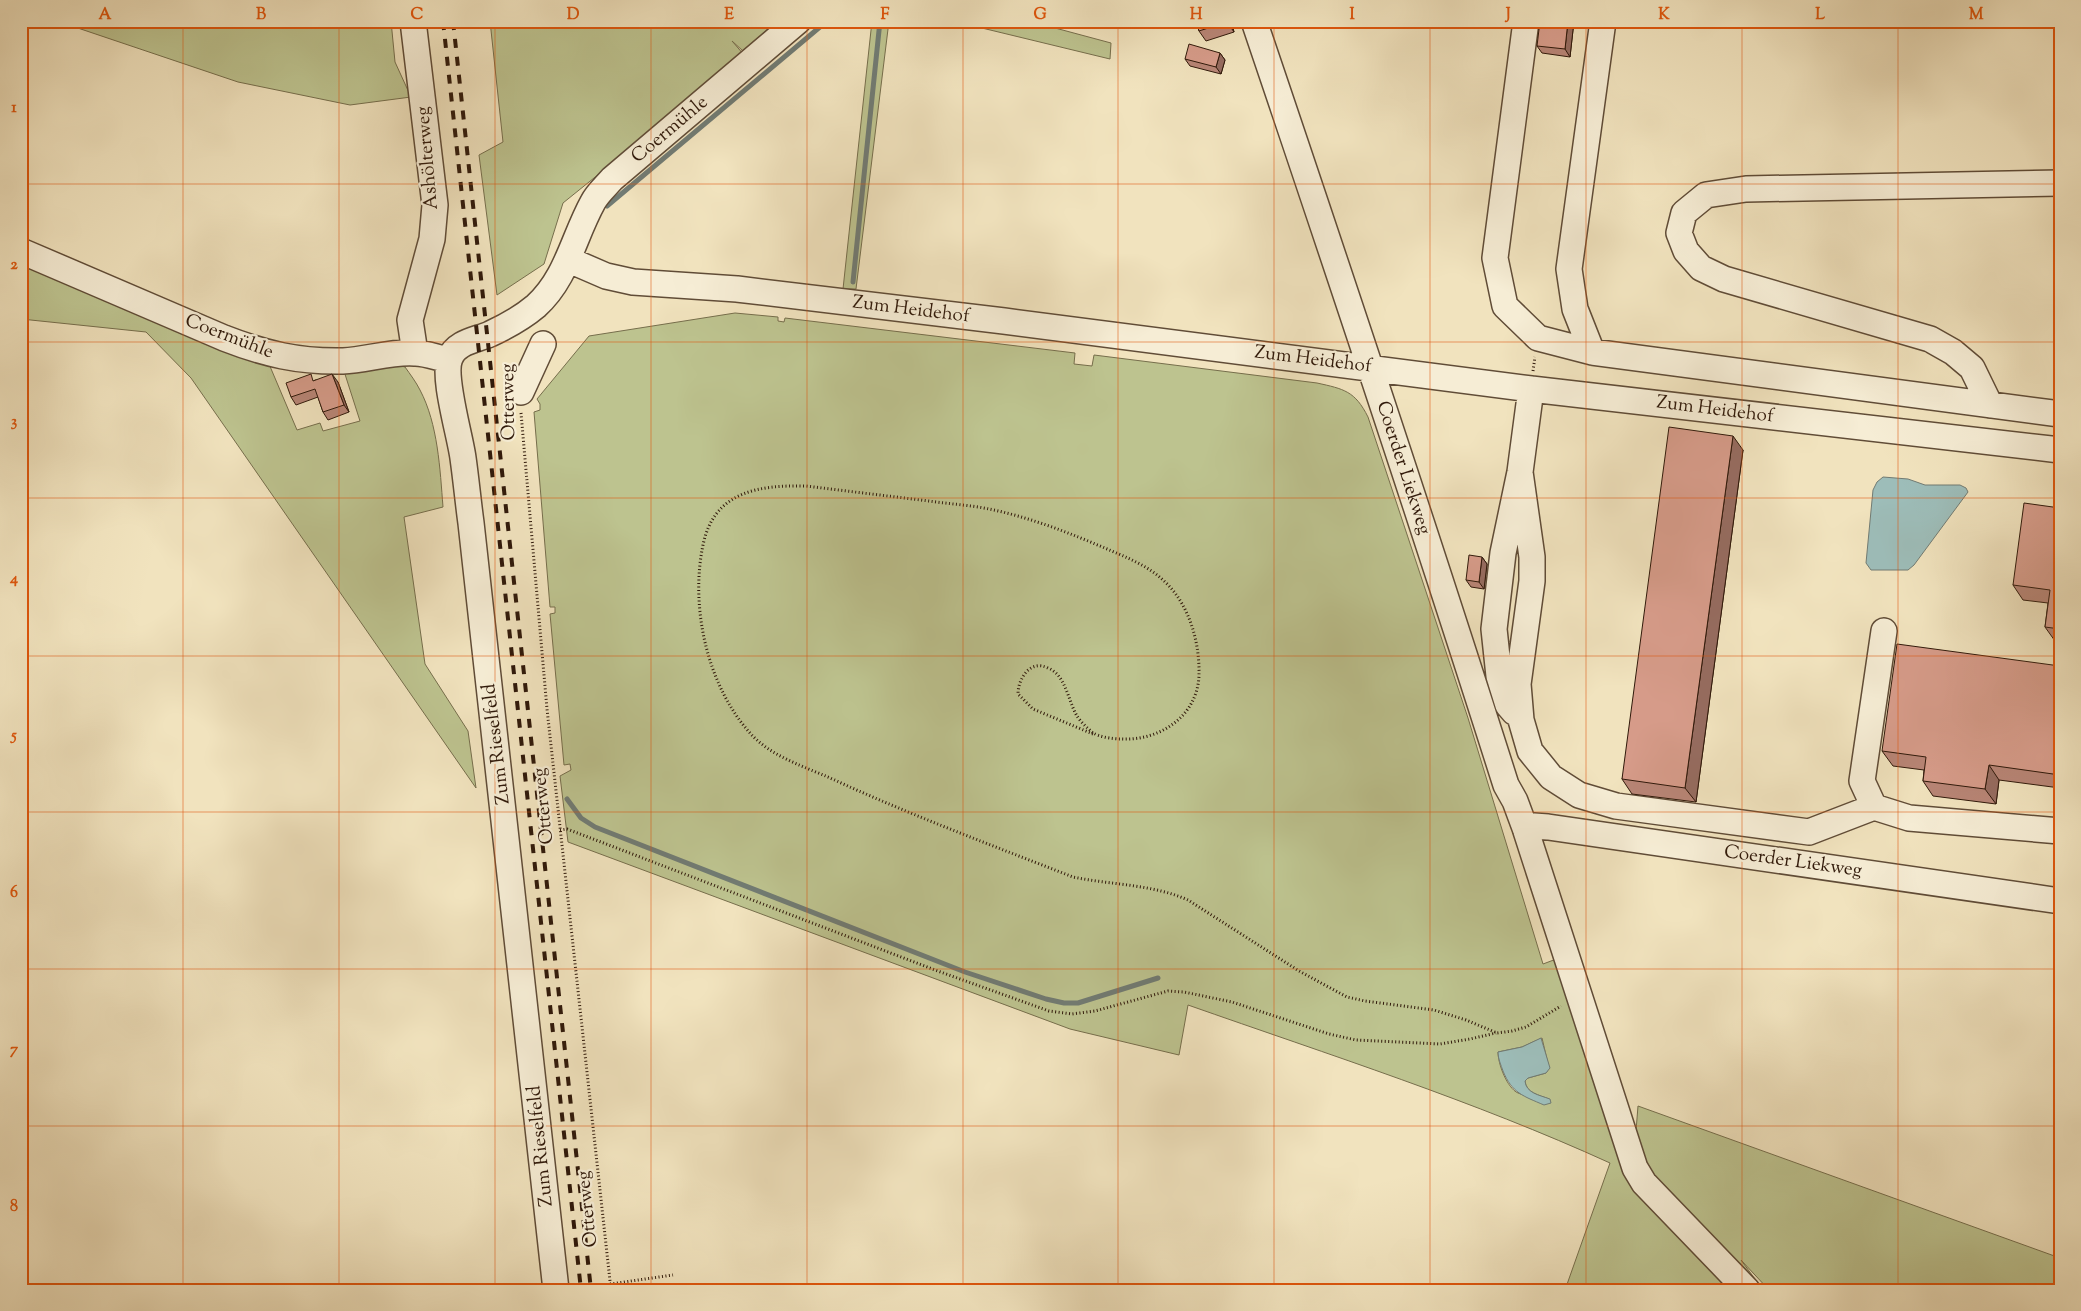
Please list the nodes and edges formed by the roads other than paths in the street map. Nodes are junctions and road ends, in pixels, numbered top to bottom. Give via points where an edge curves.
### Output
1 (413, 21) edge
2 (798, 21) edge
3 (1254, 21) edge
4 (1526, 21) edge
5 (1603, 21) edge
6 (2060, 183) edge
7 (21, 251) edge
8 (569, 260) junction
9 (544, 344) dead end
10 (1592, 352) junction
11 (415, 353) junction
12 (449, 360) junction
13 (1370, 367) junction
14 (1531, 389) junction
15 (521, 392) road end
16 (1990, 405) junction
17 (2060, 414) edge
18 (2060, 450) edge
19 (1884, 631) dead end
20 (1874, 807) junction
21 (1525, 828) junction
22 (2060, 831) edge
23 (2060, 901) edge
24 (556, 1290) edge
25 (1747, 1290) edge

1 - 11 street, Ashölterweg via 435,205 432,239 410,320
2 - 8 street, Coermühle via 612,180 594,199
3 - 13 street, Coerder Liekweg
4 - 10 street via 1495,258 1505,306 1538,338
5 - 10 street via 1569,269 1575,309
6 - 16 street via 1746,189 1706,195 1684,213 1679,233 1686,252 1701,268 1724,280 1930,339 1972,368
7 - 11 street, Coermühle via 245,346 281,357 312,361
8 - 12 street via 551,290 533,308 491,333 466,343
8 - 13 street, Zum Heidehof via 606,276 633,282 757,292
9 - 15 street
10 - 16 street
11 - 12 street, Coermühle
12 - 24 street, Zum Rieselfeld via 448,376 463,457 500,766
13 - 14 street, Zum Heidehof
13 - 21 street, Coerder Liekweg via 1506,785
14 - 18 street, Zum Heidehof
14 - 20 street via 1520,472 1503,553 1494,629 1499,676 1508,705 1521,720 1530,751 1550,777 1579,795 1616,806 1809,832
16 - 17 street
19 - 20 street via 1862,781
20 - 22 street via 1909,818
21 - 23 street, Coerder Liekweg via 1548,827
21 - 25 street, Coerder Liekweg via 1635,1168 1644,1183

